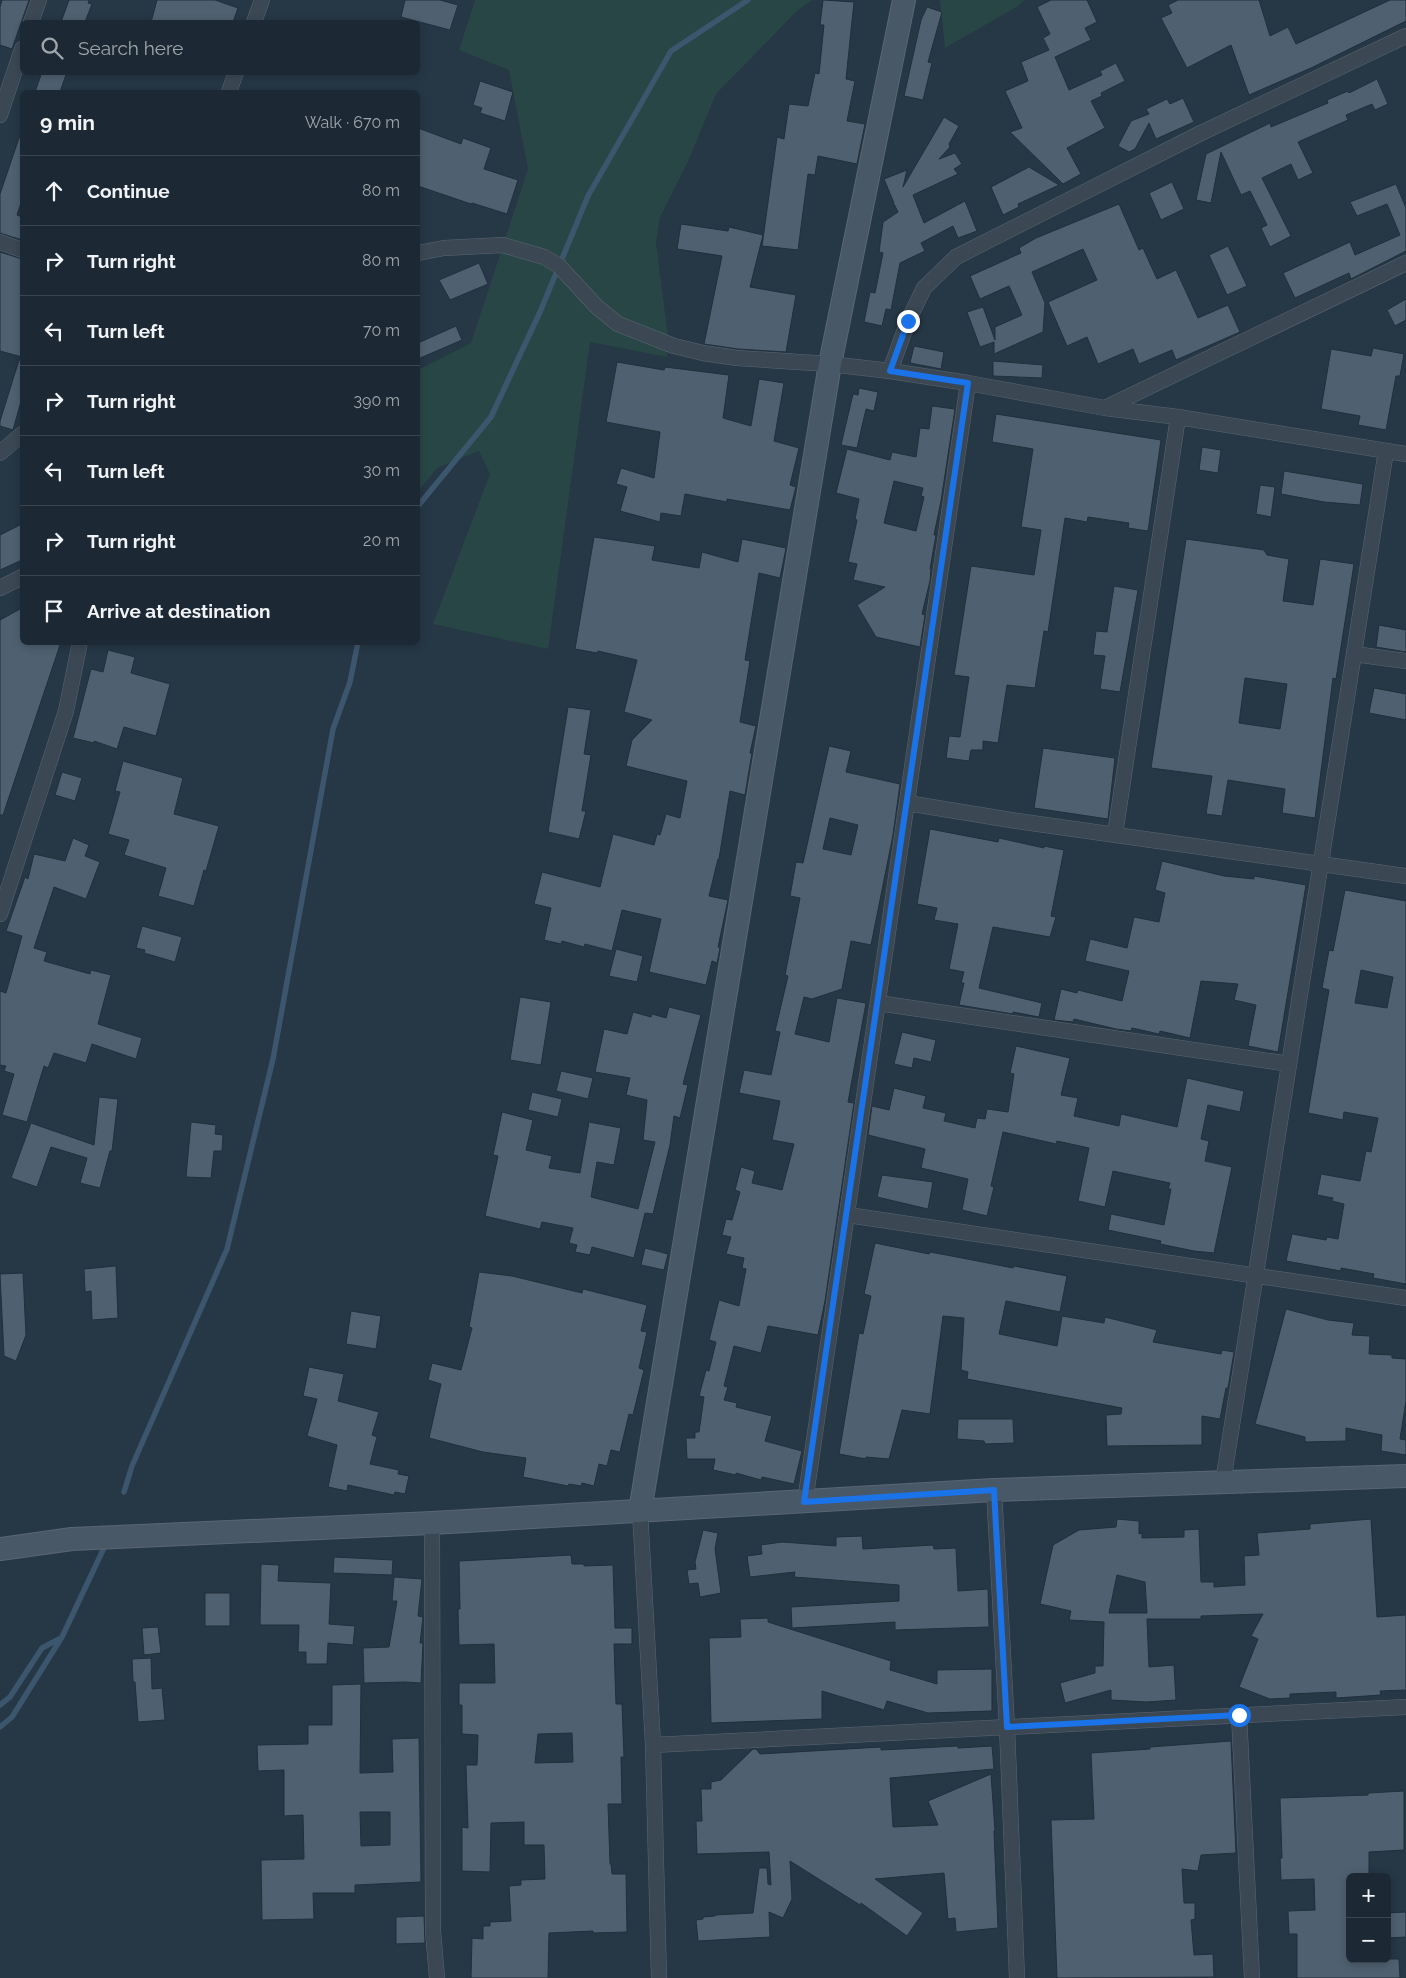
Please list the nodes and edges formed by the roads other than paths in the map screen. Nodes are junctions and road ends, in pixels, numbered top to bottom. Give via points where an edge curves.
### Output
1 (39, 0) edge
2 (262, 0) edge
3 (904, 0) edge
4 (32, 20) edge
5 (255, 20) edge
6 (1406, 36) edge
7 (20, 55) edge
8 (235, 75) edge
9 (230, 90) edge
10 (0, 115) edge
11 (0, 242) edge
12 (20, 249) edge
13 (420, 253) edge
14 (1406, 263) edge
15 (830, 364) junction
16 (890, 371) junction
17 (968, 383) junction
18 (1105, 408) junction
19 (1178, 417) junction
20 (20, 436) edge
21 (1386, 450) junction
22 (0, 453) edge
23 (1406, 454) edge
24 (20, 578) edge
25 (0, 588) edge
26 (79, 645) edge
27 (1354, 654) junction
28 (1406, 661) edge
29 (907, 803) junction
30 (1115, 834) junction
31 (1321, 864) junction
32 (1406, 876) edge
33 (0, 914) edge
34 (878, 1003) junction
35 (1289, 1064) junction
36 (848, 1215) junction
37 (1256, 1276) junction
38 (1406, 1298) edge
39 (1406, 1476) edge
40 (1223, 1482) junction
41 (994, 1490) junction
42 (804, 1502) junction
43 (640, 1511) junction
44 (432, 1523) junction
45 (0, 1549) edge
46 (1406, 1707) edge
47 (1239, 1715) junction
48 (1007, 1727) junction
49 (653, 1745) junction
50 (437, 1978) edge
51 (659, 1978) edge
52 (1017, 1978) edge
53 (1252, 1978) edge

1 - 4 street
2 - 5 street
3 - 15 street
6 - 16 street via 1201,133 956,257 924,288
7 - 10 street
8 - 9 street
11 - 12 street
13 - 15 street via 503,245 552,261 618,324 674,346 737,358
14 - 18 street
15 - 16 street
15 - 43 street
16 - 17 street
17 - 18 street
17 - 29 street
18 - 19 street
19 - 21 street
19 - 30 street
20 - 22 street
21 - 23 street
21 - 27 street
24 - 25 street
26 - 33 street via 66,711
27 - 28 street
27 - 31 street
29 - 30 street
29 - 34 street
30 - 31 street
31 - 32 street
31 - 35 street
34 - 35 street
34 - 36 street
35 - 37 street
36 - 37 street
36 - 42 street
37 - 38 street
37 - 40 street
39 - 40 street
40 - 41 street
41 - 42 street
41 - 48 street
42 - 43 street
43 - 44 street
43 - 49 street
44 - 45 street via 72,1539
44 - 50 street via 433,1931
46 - 47 street
47 - 48 street
47 - 53 street
48 - 49 street
48 - 52 street
49 - 51 street

